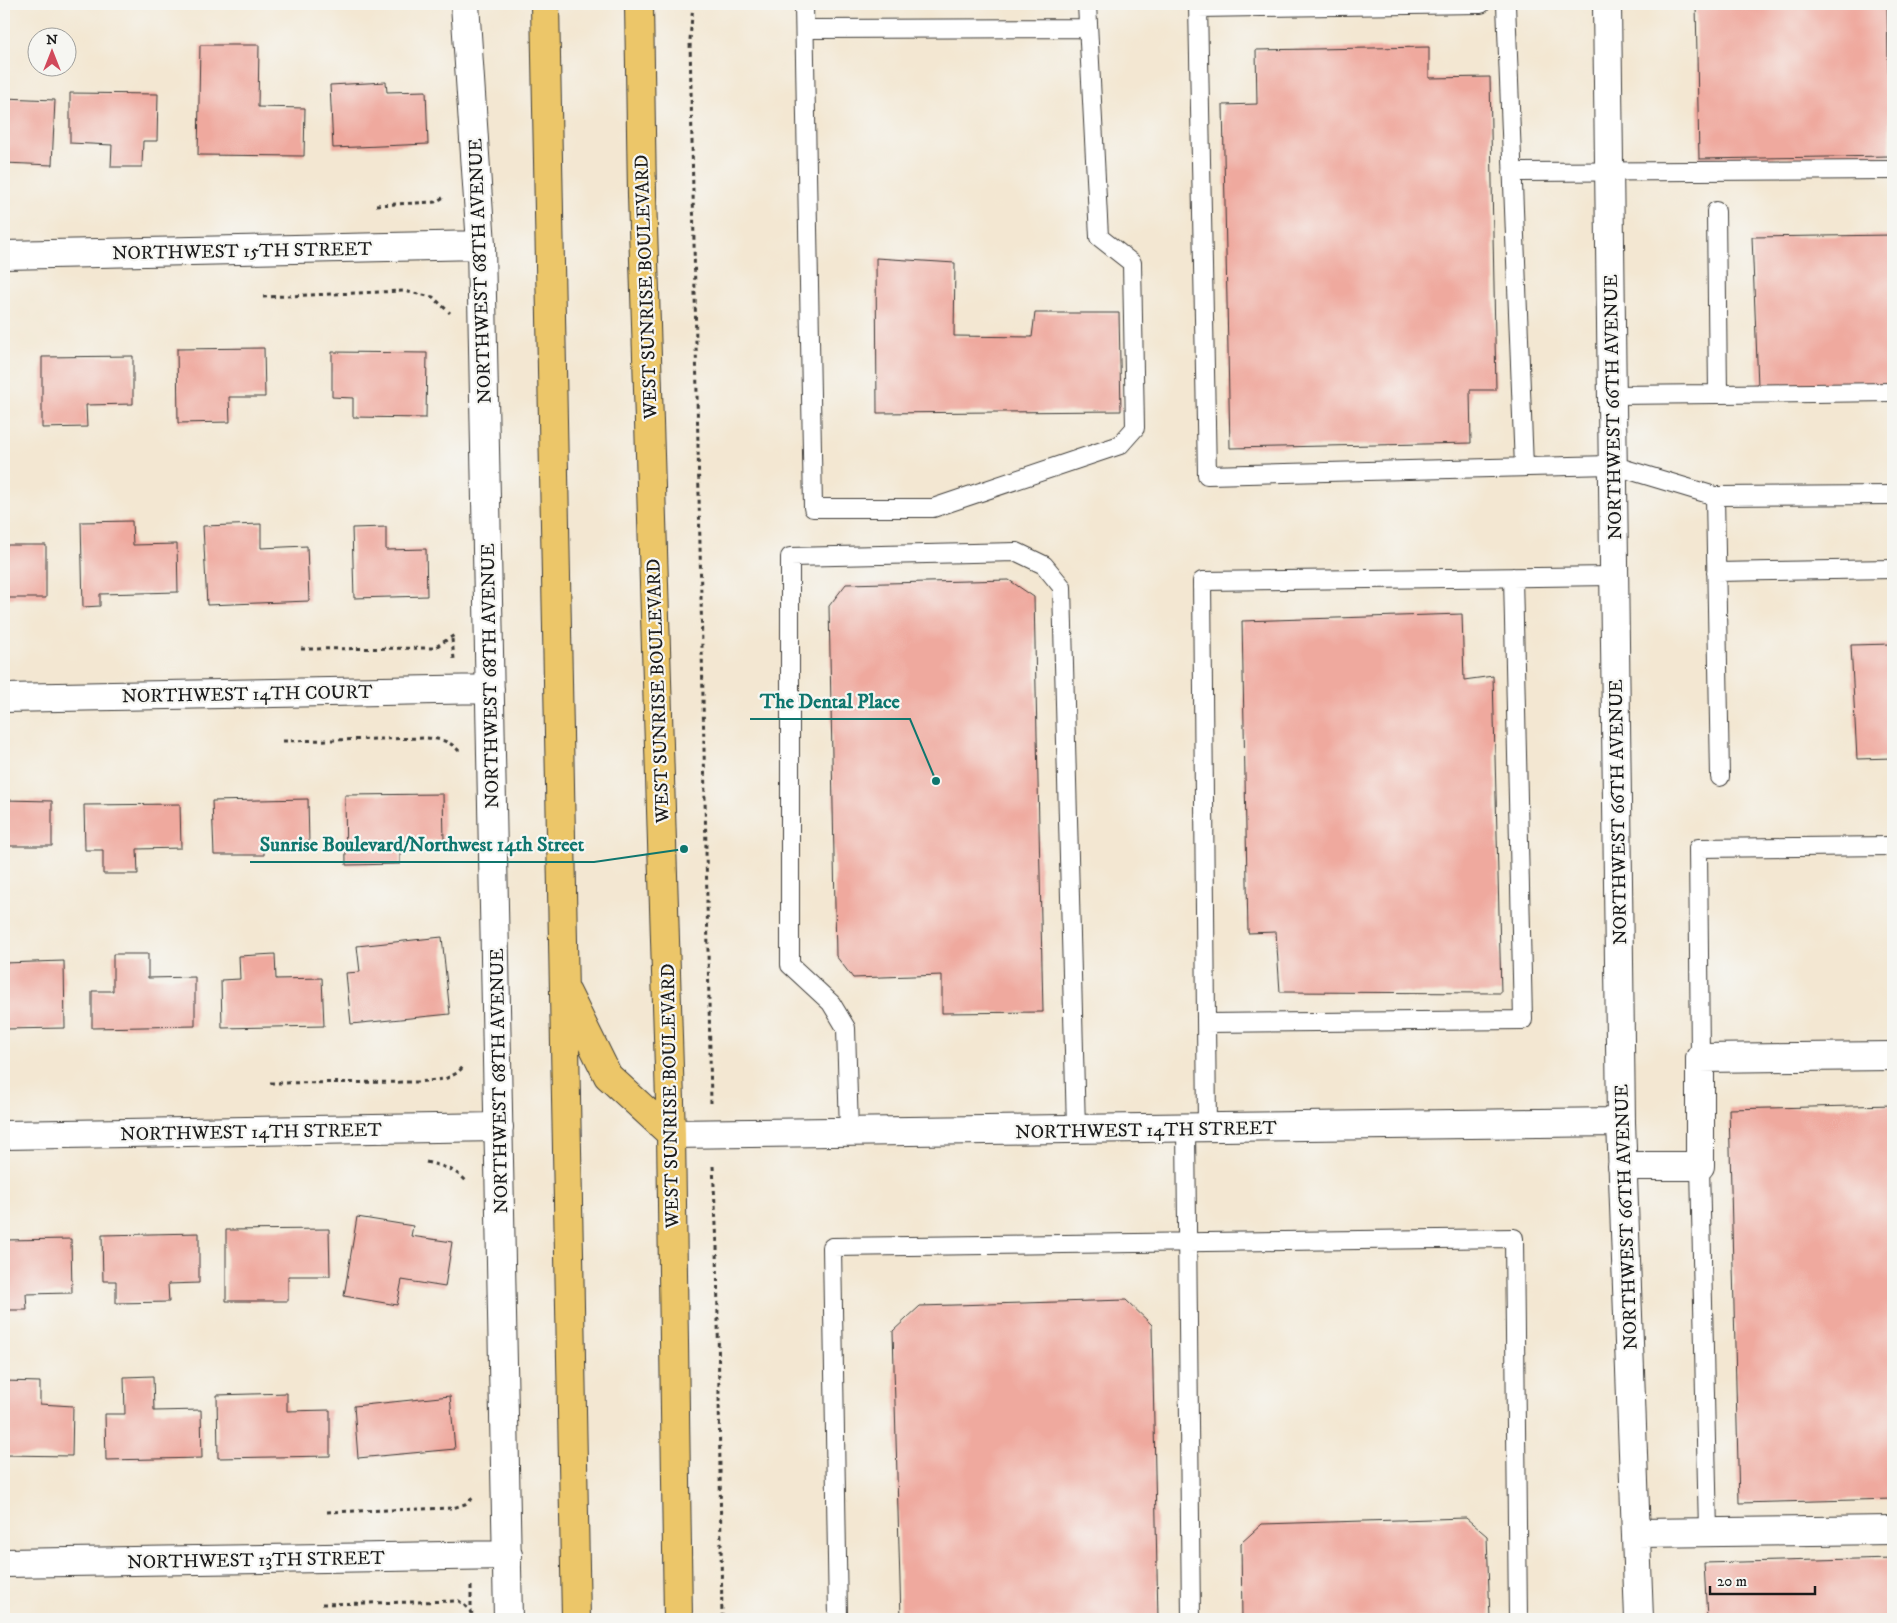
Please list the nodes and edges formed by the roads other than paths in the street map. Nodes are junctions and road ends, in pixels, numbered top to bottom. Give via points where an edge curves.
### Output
1 (465, 4) edge
2 (545, 4) edge
3 (639, 4) edge
4 (804, 4) edge
5 (1087, 4) edge
6 (1481, 4) edge
7 (1506, 4) edge
8 (1607, 4) edge
9 (1198, 6) edge
10 (1088, 28) junction
11 (805, 29) junction
12 (1893, 170) edge
13 (1512, 172) junction
14 (1609, 172) junction
15 (1716, 211) dead end
16 (481, 245) junction
17 (4, 255) edge
18 (1893, 392) edge
19 (1718, 394) junction
20 (1611, 395) junction
21 (1612, 465) junction
22 (1524, 467) junction
23 (1893, 495) edge
24 (1715, 496) junction
25 (1893, 569) edge
26 (1716, 572) junction
27 (1614, 576) junction
28 (1513, 577) junction
29 (490, 689) junction
30 (4, 698) edge
31 (1720, 777) dead end
32 (1893, 846) edge
33 (564, 987) junction
34 (1206, 1023) junction
35 (1893, 1056) edge
36 (1700, 1058) junction
37 (1621, 1122) junction
38 (499, 1127) junction
39 (1197, 1128) junction
40 (1076, 1130) junction
41 (849, 1132) junction
42 (671, 1134) junction
43 (4, 1135) edge
44 (1622, 1166) junction
45 (1700, 1166) junction
46 (1187, 1243) junction
47 (1893, 1530) edge
48 (1708, 1532) junction
49 (1637, 1533) junction
50 (508, 1555) junction
51 (4, 1564) edge
52 (508, 1619) edge
53 (576, 1619) edge
54 (678, 1619) edge
55 (838, 1619) edge
56 (1191, 1619) edge
57 (1518, 1619) edge
58 (1639, 1619) edge

1 - 16 street, NORTHWEST 68TH AVENUE
2 - 33 highway
3 - 42 highway, WEST SUNRISE BOULEVARD
4 - 11 lane
5 - 10 lane
6 - 9 lane
7 - 13 lane
8 - 14 street, NORTHWEST 66TH AVENUE
9 - 22 lane via 1207,475
10 - 11 lane
10 - 11 lane via 1099,238 1132,263 1134,428 1120,445 933,508 813,508
12 - 14 lane
13 - 14 lane
13 - 22 lane
14 - 20 street, NORTHWEST 66TH AVENUE
15 - 19 lane
16 - 17 street, NORTHWEST 15TH STREET
16 - 29 street, NORTHWEST 68TH AVENUE
18 - 19 lane
19 - 20 lane
20 - 21 street, NORTHWEST 66TH AVENUE
21 - 22 lane
21 - 24 lane
21 - 27 street, NORTHWEST 66TH AVENUE
23 - 24 lane
24 - 26 lane
25 - 26 lane
26 - 31 lane
27 - 28 lane
27 - 37 street, NORTHWEST 66TH AVENUE
28 - 34 lane via 1202,581
28 - 34 lane via 1523,1020
29 - 30 street, NORTHWEST 14TH COURT
29 - 38 street, NORTHWEST 68TH AVENUE
32 - 36 lane via 1698,848
33 - 42 highway via 608,1076
33 - 53 highway
34 - 39 lane
35 - 36 street
36 - 45 street
37 - 39 street, NORTHWEST 14TH STREET
37 - 44 street, NORTHWEST 66TH AVENUE
38 - 43 street, NORTHWEST 14TH STREET
38 - 50 street, NORTHWEST 68TH AVENUE
39 - 40 street, NORTHWEST 14TH STREET
39 - 46 lane
40 - 41 street, NORTHWEST 14TH STREET
40 - 41 lane via 1062,587 1044,565 1017,552 790,557 790,965 830,1003 846,1028
41 - 42 street, NORTHWEST 14TH STREET
42 - 54 highway, WEST SUNRISE BOULEVARD
44 - 45 street
44 - 49 street, NORTHWEST 66TH AVENUE
45 - 48 lane
46 - 55 lane via 832,1247
46 - 56 lane
46 - 57 lane via 1514,1238
47 - 48 street
48 - 49 street
49 - 58 street, NORTHWEST 66TH AVENUE
50 - 51 street, NORTHWEST 13TH STREET
50 - 52 street, NORTHWEST 68TH AVENUE

